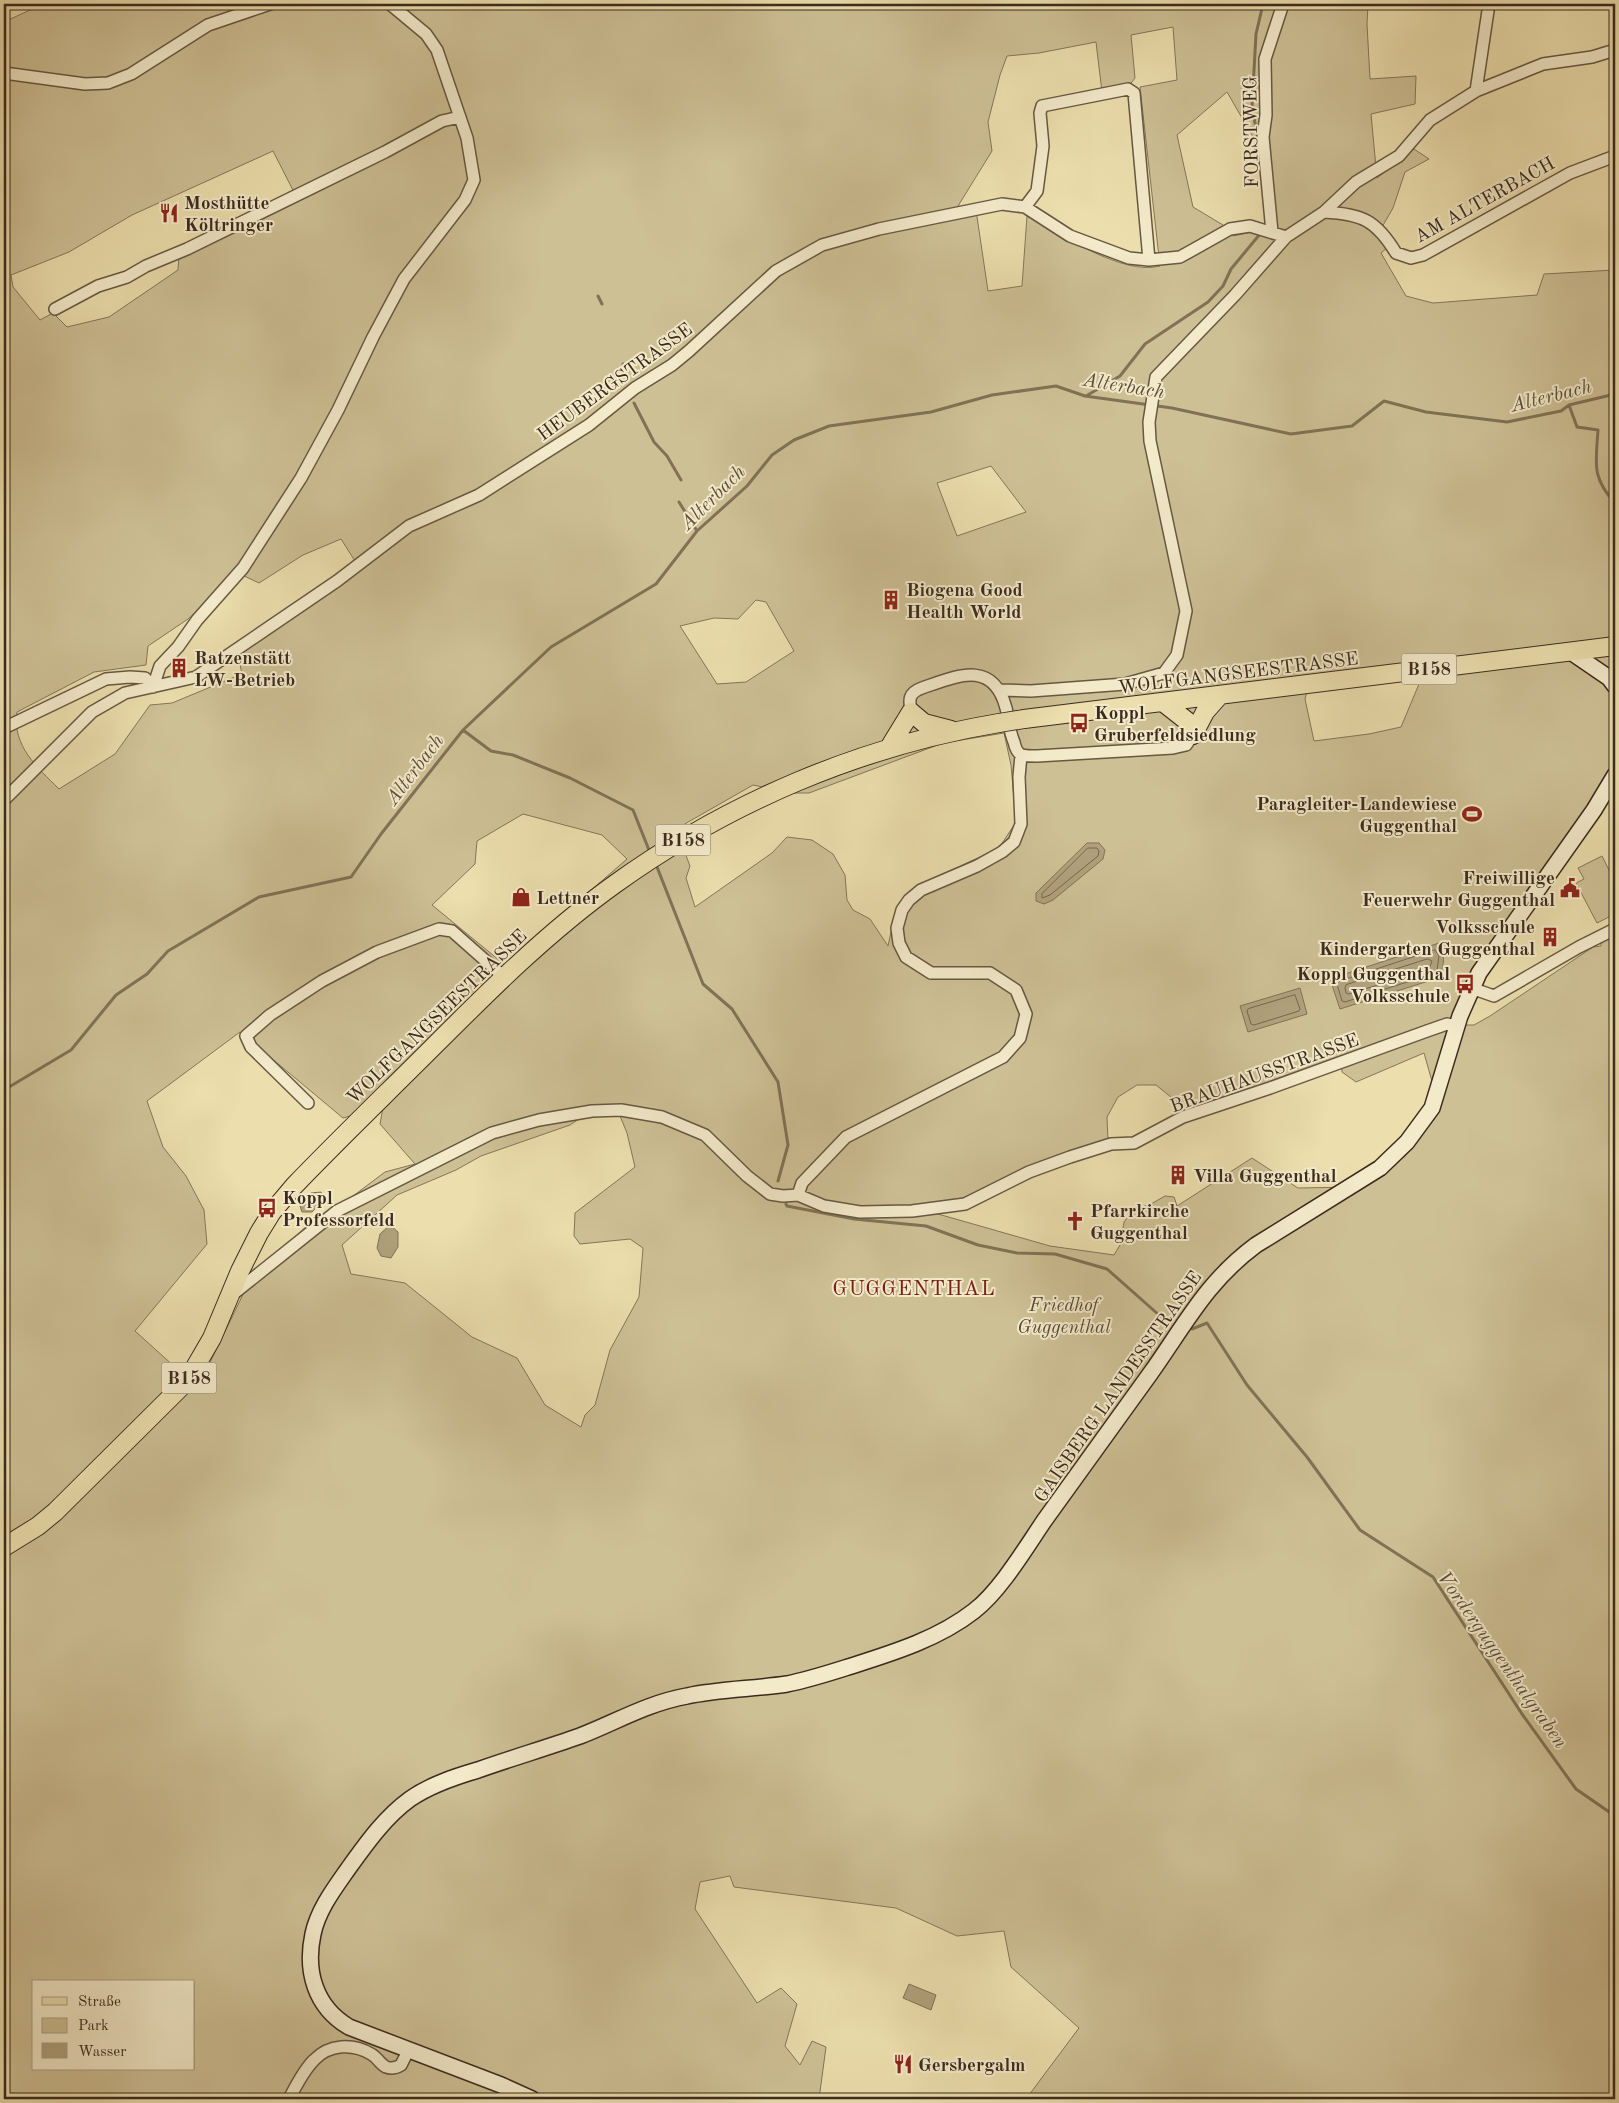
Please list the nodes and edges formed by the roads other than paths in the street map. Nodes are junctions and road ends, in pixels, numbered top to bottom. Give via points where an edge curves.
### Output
1 (270, 4) edge
2 (390, 4) edge
3 (1283, 4) edge
4 (1489, 4) edge
5 (1615, 50) edge
6 (4, 74) edge
7 (1476, 91) junction
8 (460, 117) junction
9 (1615, 156) edge
10 (1025, 207) junction
11 (1324, 212) junction
12 (1272, 232) junction
13 (1286, 236) junction
14 (1148, 260) junction
15 (55, 309) dead end
16 (1615, 646) edge
17 (1570, 652) junction
18 (1615, 686) edge
19 (153, 687) junction
20 (1000, 690) junction
21 (1220, 695) junction
22 (1164, 703) junction
23 (911, 712) junction
24 (4, 728) edge
25 (954, 731) junction
26 (1193, 734) junction
27 (889, 748) junction
28 (1021, 755) junction
29 (1615, 775) edge
30 (4, 800) edge
31 (1615, 929) edge
32 (504, 977) junction
33 (1471, 988) junction
34 (1457, 1026) junction
35 (308, 1103) dead end
36 (798, 1195) junction
37 (229, 1298) junction
38 (4, 1547) edge
39 (408, 2051) junction
40 (530, 2098) edge
41 (289, 2099) edge

1 - 6 street via 208,25 131,74 108,84
2 - 8 street via 426,34 437,50
3 - 12 street, FORSTWEG via 1265,59 1263,137
4 - 7 street
5 - 7 street via 1543,64
7 - 11 street via 1430,120 1399,156 1356,182
8 - 15 street via 442,121 187,249 127,277 98,286
8 - 19 street via 474,180 465,200 404,279 301,478 243,568 160,666
9 - 11 street, AM ALTERBACH via 1570,173 1423,256 1411,258 1396,253 1384,233 1364,219 1350,214
10 - 14 street, HEUBERGSTRASSE via 1070,236 1129,258
10 - 14 street via 1037,191 1043,146 1042,106 1128,89 1134,93
10 - 19 street, HEUBERGSTRASSE via 1002,204 879,229 822,245 776,271 672,365 635,388 589,425 479,495 410,526 337,581 196,676
11 - 13 street
12 - 13 street, HEUBERGSTRASSE
12 - 14 street, HEUBERGSTRASSE via 1250,226 1230,229 1180,257
13 - 20 street via 1156,377 1149,422 1150,441 1186,610 1177,655 1164,673 1125,684
16 - 17 main road, WOLFGANGSEESTRASSE / B158
17 - 18 main road via 1609,678
17 - 21 main road, WOLFGANGSEESTRASSE / B158
19 - 24 street via 145,678 130,676 106,680
19 - 30 street, HEUBERGSTRASSE via 125,693 92,712
20 - 23 street via 981,676 962,675 910,694
20 - 28 street via 1011,736
21 - 22 main road, WOLFGANGSEESTRASSE / B158
21 - 26 main road via 1205,712
22 - 25 main road, WOLFGANGSEESTRASSE / B158, bridge via 1024,719
22 - 26 main road via 1187,721
23 - 25 main road via 924,723
23 - 27 main road
25 - 27 main road, WOLFGANGSEESTRASSE / B158
26 - 28 street via 1186,745 1173,748
27 - 32 main road, WOLFGANGSEESTRASSE / B158 via 762,797 666,850 615,884
28 - 36 street via 1018,777 1021,824 1014,842 977,866 921,890 902,910 897,928 899,943 906,957 931,973 990,973 1016,990 1026,1014 1020,1038 1003,1057 846,1137 802,1184
29 - 33 main road, GAISBERG LANDESSTRASSE
31 - 33 street via 1494,996
32 - 35 street via 452,931 439,929 377,952 315,986 270,1015 246,1036 251,1047
32 - 37 main road, WOLFGANGSEESTRASSE / B158 via 294,1186 259,1233
33 - 34 main road, GAISBERG LANDESSTRASSE
34 - 36 street, BRAUHAUSSTRASSE via 1447,1024 1183,1117 1134,1143 1111,1144 1070,1157 1029,1172 965,1204 912,1212 860,1212 824,1206
34 - 39 main road, GAISBERG LANDESSTRASSE via 1432,1108 1418,1130 1380,1168 1250,1249 1210,1287 1020,1557 978,1608 928,1638 877,1658 798,1681 693,1694 622,1716 580,1736 427,1789 392,1815 363,1849 320,1913 310,1958 312,1979 330,2013 349,2027
36 - 37 street, BRAUHAUSSTRASSE via 770,1194 705,1135 662,1117 622,1110 539,1120 492,1133 337,1211
37 - 38 main road, WOLFGANGSEESTRASSE / B158 via 212,1338 187,1381 55,1512
39 - 40 main road, GAISBERG LANDESSTRASSE
39 - 41 street via 400,2065 392,2068 363,2050 345,2046 329,2049 310,2064

